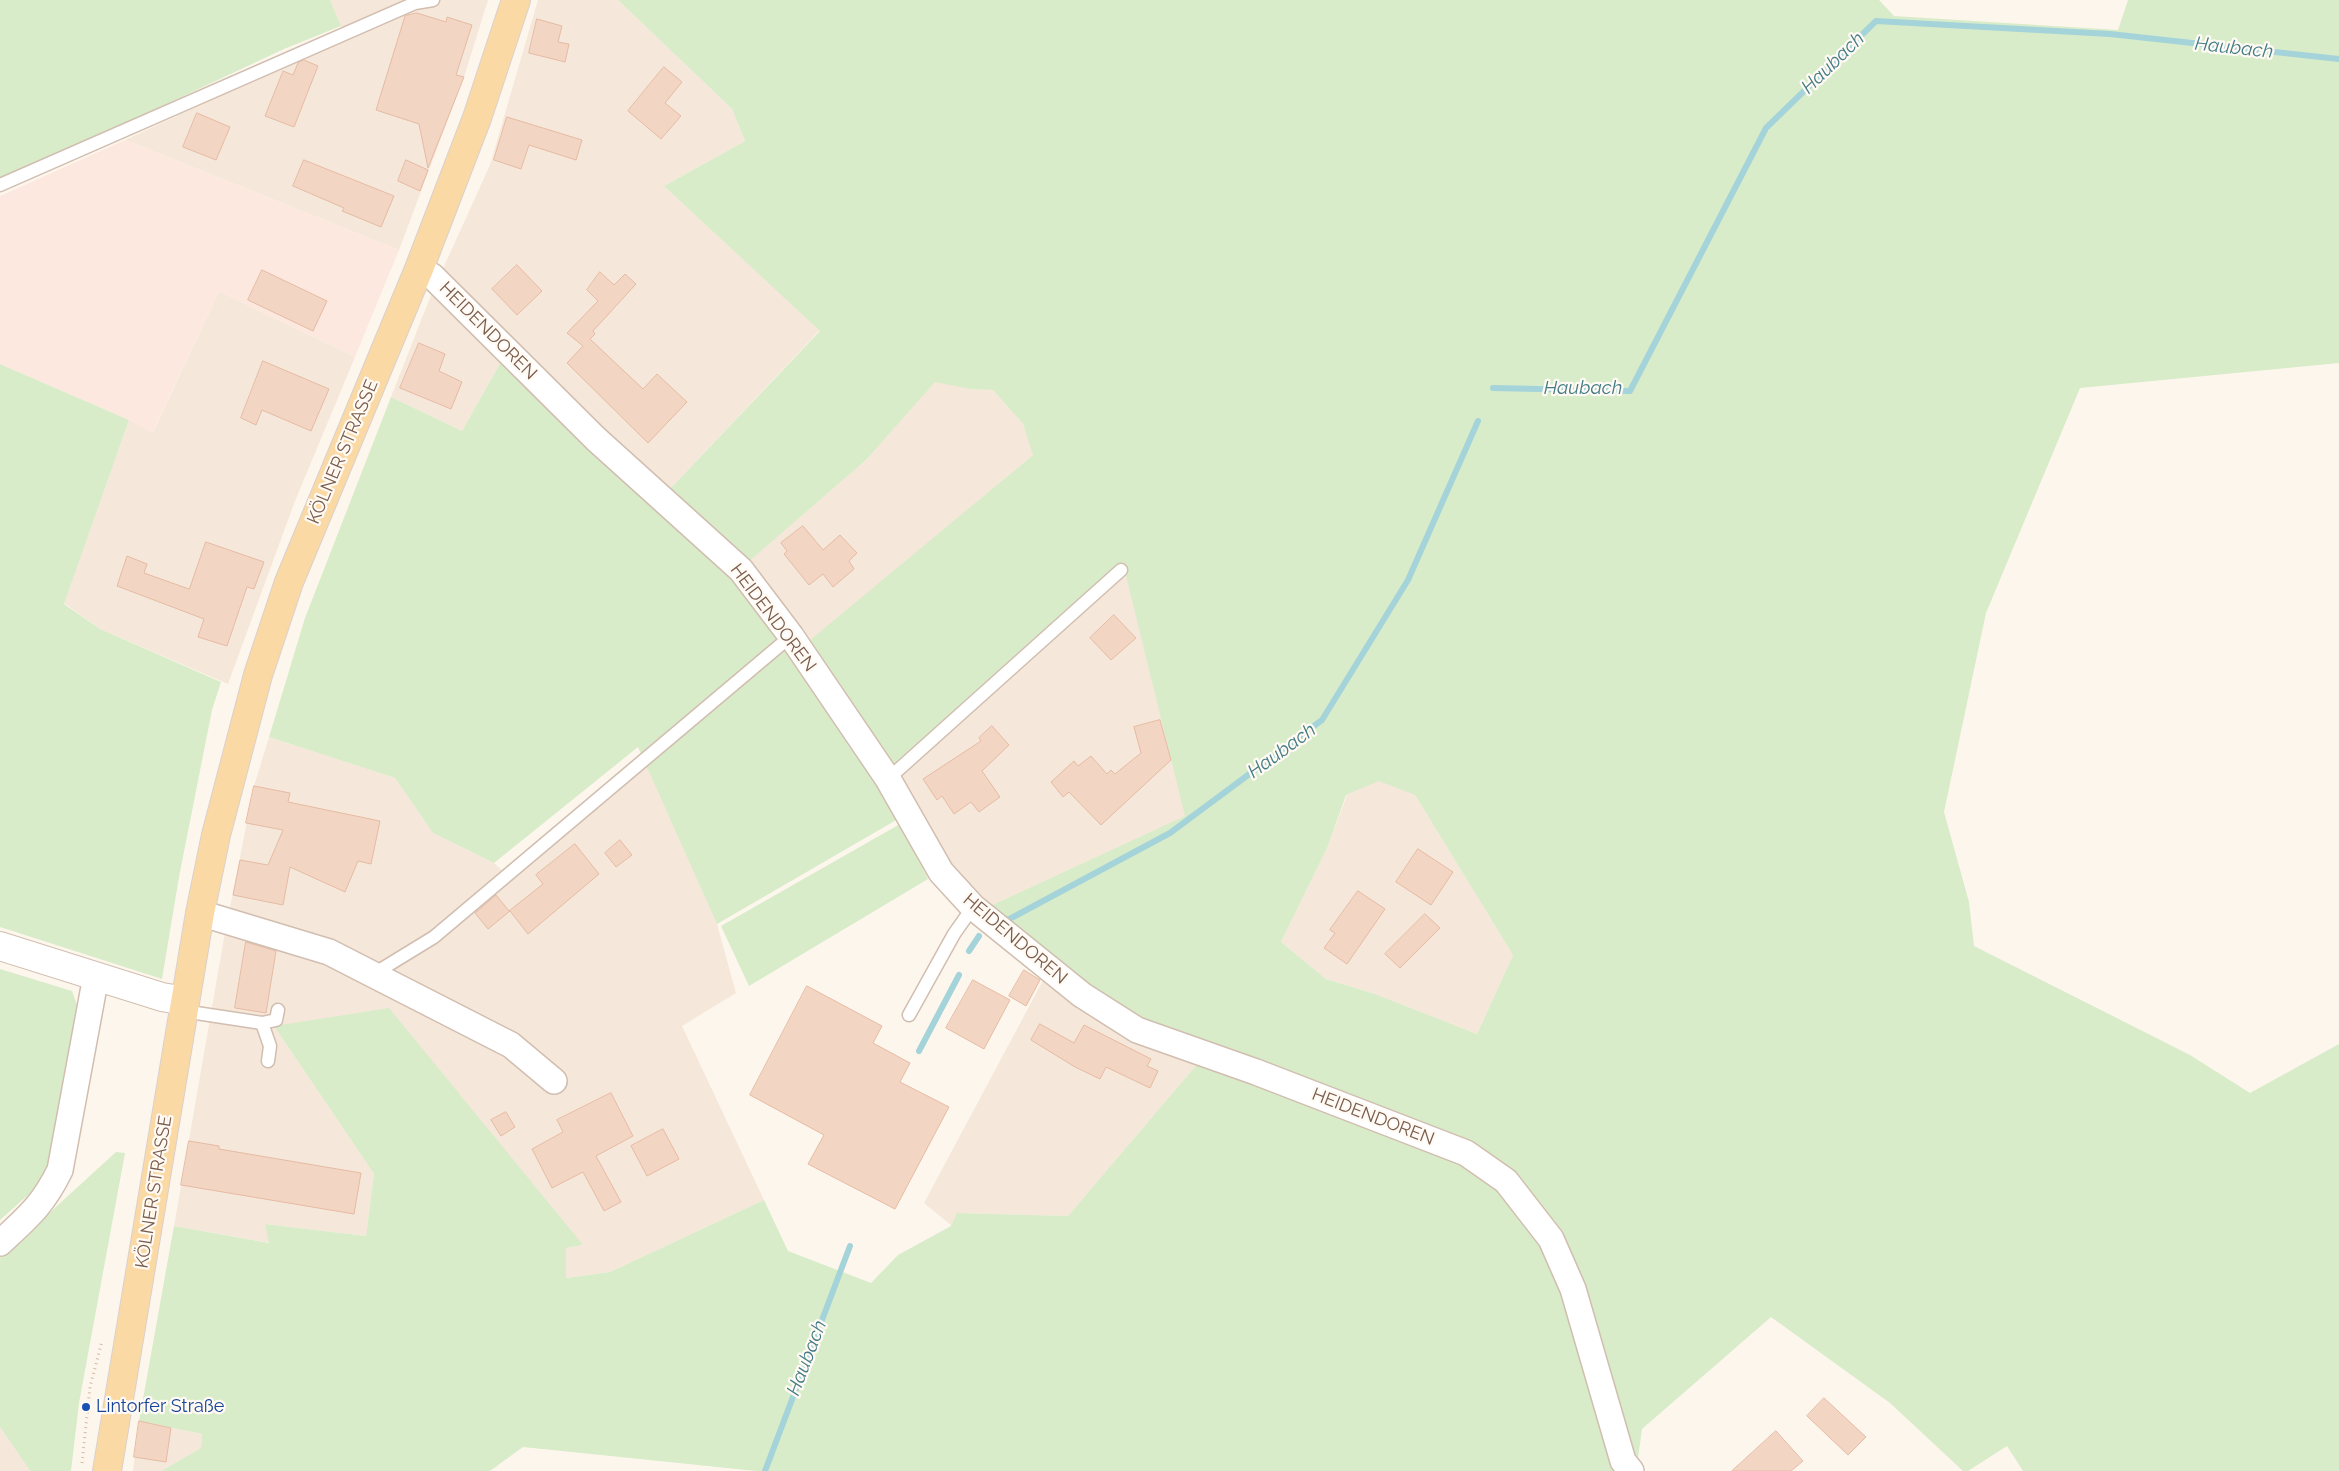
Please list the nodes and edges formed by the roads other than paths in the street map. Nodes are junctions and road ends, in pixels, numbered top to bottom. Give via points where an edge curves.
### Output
1 (433, 0) edge
2 (516, 0) edge
3 (0, 185) edge
4 (419, 269) junction
5 (1121, 570) dead end
6 (790, 636) junction
7 (888, 779) junction
8 (973, 907) junction
9 (200, 913) junction
10 (0, 946) edge
11 (372, 975) junction
12 (96, 976) junction
13 (184, 1006) junction
14 (278, 1010) dead end
15 (909, 1015) dead end
16 (262, 1023) junction
17 (268, 1062) dead end
18 (554, 1081) dead end
19 (0, 1243) edge
20 (107, 1471) edge
21 (1631, 1471) edge

1 - 3 lane via 414,3
2 - 4 main road, KÖLNER STRASSE via 477,118
4 - 6 street, HEIDENDOREN via 432,276 596,439 741,570
4 - 9 main road, KÖLNER STRASSE via 289,582 258,675 216,835
5 - 7 lane
6 - 7 street, HEIDENDOREN
6 - 11 lane via 434,937
7 - 8 street, HEIDENDOREN via 940,872
8 - 15 lane via 954,934
8 - 21 street, HEIDENDOREN via 1082,994 1137,1030 1466,1153 1506,1181 1551,1239 1573,1288 1623,1461
9 - 11 street via 329,952
9 - 13 main road, KÖLNER STRASSE
10 - 12 street
11 - 18 street via 511,1045
12 - 13 street
12 - 19 street via 60,1170 37,1210
13 - 16 lane
13 - 20 main road, KÖLNER STRASSE
14 - 16 lane via 276,1020
16 - 17 lane via 270,1046

